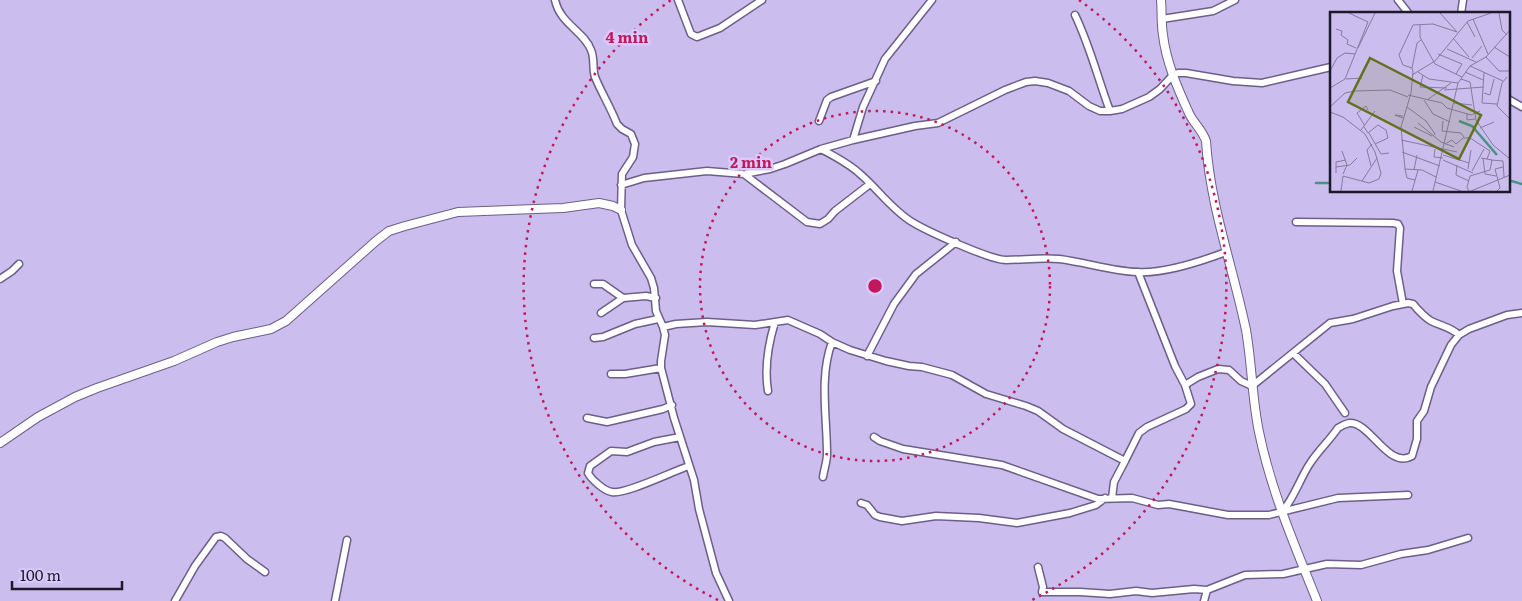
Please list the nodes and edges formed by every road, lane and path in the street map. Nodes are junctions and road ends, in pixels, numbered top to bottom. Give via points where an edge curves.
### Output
1 (555, 0) edge
2 (678, 0) edge
3 (762, 0) edge
4 (932, 0) edge
5 (1161, 0) edge
6 (1235, 0) edge
7 (1398, 0) edge
8 (1407, 12) edge
9 (1075, 15) dead end
10 (1162, 20) junction
11 (1330, 67) edge
12 (1173, 76) junction
13 (876, 81) junction
14 (1510, 100) edge
15 (1522, 107) edge
16 (1110, 111) junction
17 (819, 122) dead end
18 (853, 140) junction
19 (821, 149) junction
20 (744, 174) junction
21 (870, 184) junction
22 (621, 185) junction
23 (621, 210) junction
24 (1296, 222) dead end
25 (956, 242) junction
26 (1226, 252) junction
27 (19, 264) dead end
28 (1138, 272) junction
29 (0, 279) edge
30 (594, 284) dead end
31 (623, 298) junction
32 (656, 298) junction
33 (1403, 304) junction
34 (601, 313) dead end
35 (1522, 313) edge
36 (658, 319) junction
37 (776, 322) junction
38 (663, 327) junction
39 (1459, 335) junction
40 (594, 338) dead end
41 (832, 342) junction
42 (1292, 353) junction
43 (867, 356) junction
44 (661, 368) junction
45 (611, 374) dead end
46 (1185, 385) junction
47 (1252, 386) junction
48 (768, 391) dead end
49 (672, 405) junction
50 (1345, 413) dead end
51 (587, 418) dead end
52 (680, 437) junction
53 (874, 437) dead end
54 (0, 443) edge
55 (1125, 461) junction
56 (689, 466) junction
57 (823, 477) dead end
58 (1408, 495) dead end
59 (1108, 498) junction
60 (861, 503) dead end
61 (1282, 512) junction
62 (1468, 538) dead end
63 (347, 540) dead end
64 (1038, 567) dead end
65 (1304, 569) junction
66 (265, 572) dead end
67 (1207, 590) junction
68 (175, 601) edge
69 (335, 601) edge
70 (729, 601) edge
71 (1204, 601) edge
72 (1317, 601) edge

1 - 22 street via 561,14 592,51 596,77 617,124 631,134 635,144 633,157 622,174
2 - 3 street via 691,34 697,37 720,28
4 - 13 street via 885,59
5 - 10 street
6 - 10 street via 1213,11
7 - 8 street
9 - 16 street via 1100,76
10 - 12 street via 1162,35
11 - 12 street via 1262,83 1186,73
12 - 16 street via 1150,97
12 - 26 street via 1188,113 1206,141
13 - 17 street via 831,97
13 - 18 street via 862,107
14 - 15 street
16 - 18 street via 1089,106 1069,91 1035,82 1010,88 938,123
18 - 19 street
19 - 20 street via 785,164
19 - 21 street via 845,163
20 - 21 street via 807,222 820,224
20 - 22 street via 707,171 644,178
21 - 25 street via 909,220
22 - 23 street
23 - 32 street via 632,245 651,278
23 - 54 street via 599,203 563,208 458,212 389,231 286,321 272,329 233,336 75,397
24 - 33 street via 1398,224 1397,271
25 - 28 street via 1005,260 1061,259
25 - 43 street via 916,274 894,304
26 - 28 street via 1193,263
26 - 47 street via 1246,331
27 - 29 street
28 - 46 street
30 - 31 street via 603,284
31 - 32 street
31 - 34 street
32 - 36 street
33 - 39 street via 1413,304 1422,315
33 - 42 street via 1330,323
35 - 39 street via 1489,321
36 - 38 street
36 - 40 street
37 - 38 street via 742,325 707,322
37 - 41 street via 788,320
37 - 48 street via 767,352
38 - 44 street
39 - 61 street via 1451,344 1417,421 1417,439 1412,456 1399,458 1354,424 1343,425 1313,458 1291,502
41 - 43 street
41 - 57 street via 826,358 827,456
42 - 47 street
42 - 50 street via 1325,384
43 - 55 street via 952,374 986,394 1032,408 1063,429
44 - 45 street
44 - 49 street
46 - 47 street via 1218,369 1229,370
46 - 55 street via 1191,404 1147,427
47 - 61 street via 1264,457
49 - 51 street via 607,422
49 - 52 street
52 - 56 street
52 - 56 street via 627,452 611,451 590,466 588,473 613,493
53 - 59 street via 903,449 1002,465 1098,499
55 - 59 street
56 - 70 street via 716,573
58 - 61 street via 1338,498
59 - 60 street via 1070,513 1017,523 936,516 902,521 880,517
59 - 61 street via 1132,498 1228,516
61 - 65 street
62 - 65 street via 1361,565 1326,564
63 - 69 street
64 - 67 street via 1042,592 1110,594
65 - 67 street via 1283,574 1245,575
65 - 72 street
66 - 68 street via 225,538 216,537
67 - 71 street

